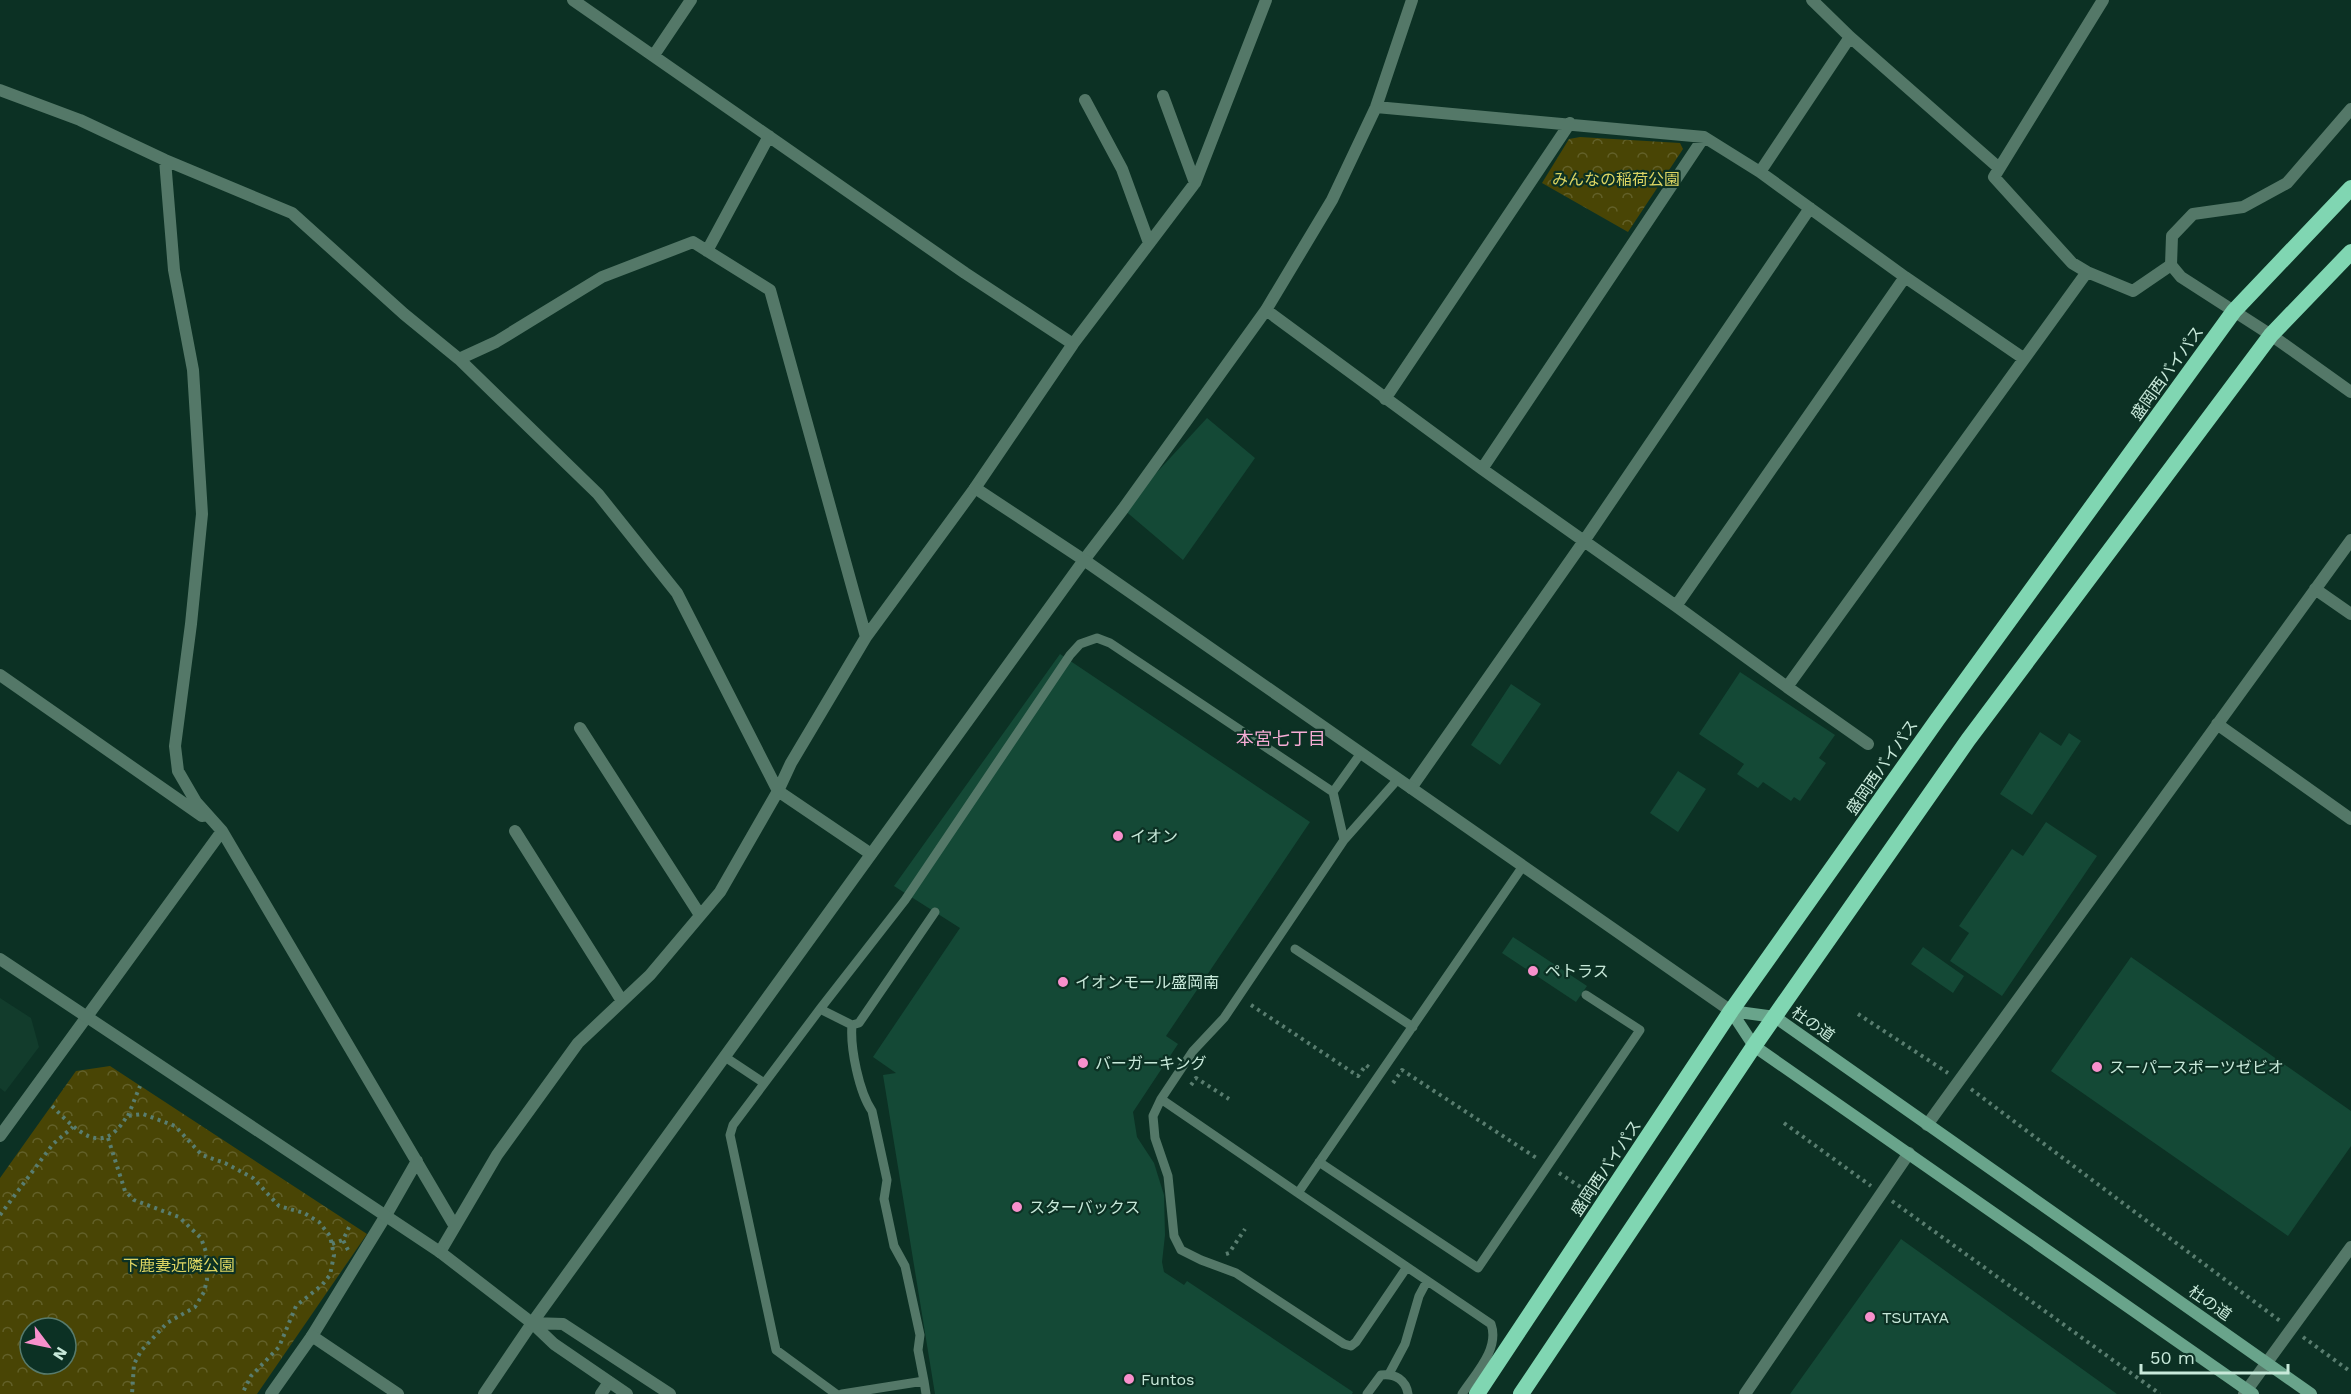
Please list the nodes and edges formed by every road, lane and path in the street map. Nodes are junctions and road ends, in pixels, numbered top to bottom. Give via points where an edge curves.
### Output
1 (573, 0) edge
2 (691, 0) edge
3 (1266, 0) edge
4 (1412, 0) edge
5 (1812, 0) edge
6 (2103, 0) edge
7 (1850, 37) junction
8 (654, 55) junction
9 (0, 90) edge
10 (1163, 96) dead end
11 (1085, 100) dead end
12 (1376, 107) junction
13 (2351, 109) edge
14 (1570, 123) junction
15 (769, 136) junction
16 (1704, 137) junction
17 (165, 160) junction
18 (1999, 168) junction
19 (1760, 172) junction
20 (1195, 183) junction
21 (2351, 188) edge
22 (1810, 208) junction
23 (1149, 243) junction
24 (707, 250) junction
25 (2351, 252) edge
26 (2171, 266) junction
27 (2087, 272) junction
28 (1905, 277) junction
29 (1266, 310) junction
30 (2234, 311) junction
31 (2271, 335) junction
32 (1073, 344) junction
33 (2023, 358) junction
34 (459, 359) junction
35 (2351, 392) edge
36 (1385, 399) junction
37 (1482, 469) junction
38 (975, 488) junction
39 (2351, 540) edge
40 (1584, 541) junction
41 (1084, 560) junction
42 (2315, 589) junction
43 (1676, 606) junction
44 (2351, 614) edge
45 (866, 638) junction
46 (0, 675) edge
47 (1787, 687) junction
48 (2217, 724) junction
49 (580, 728) dead end
50 (1868, 744) dead end
51 (1360, 753) junction
52 (1398, 779) junction
53 (1411, 788) junction
54 (778, 791) junction
55 (1333, 792) junction
56 (2351, 819) edge
57 (222, 831) junction
58 (515, 831) dead end
59 (1344, 840) junction
60 (871, 854) junction
61 (1523, 866) junction
62 (935, 912) dead end
63 (700, 915) junction
64 (1295, 949) dead end
65 (0, 959) edge
66 (1586, 995) dead end
67 (622, 1001) junction
68 (1251, 1005) dead end
69 (820, 1009) junction
70 (1731, 1011) junction
71 (1858, 1014) dead end
72 (88, 1017) junction
73 (1775, 1017) junction
74 (852, 1025) junction
75 (1413, 1027) junction
76 (1754, 1046) junction
77 (725, 1057) junction
78 (1371, 1068) dead end
79 (1960, 1081) junction
80 (764, 1083) junction
81 (1394, 1083) dead end
82 (1191, 1085) dead end
83 (140, 1086) dead end
84 (1161, 1099) junction
85 (1229, 1099) dead end
86 (52, 1106) dead end
87 (128, 1116) junction
88 (1784, 1123) dead end
89 (1927, 1125) junction
90 (73, 1127) junction
91 (0, 1136) edge
92 (108, 1138) junction
93 (1909, 1153) junction
94 (417, 1161) junction
95 (1541, 1161) dead end
96 (1319, 1162) junction
97 (1558, 1173) dead end
98 (1582, 1188) dead end
99 (1298, 1193) junction
100 (1881, 1193) junction
101 (0, 1215) edge
102 (385, 1217) junction
103 (351, 1223) dead end
104 (454, 1226) junction
105 (1245, 1229) dead end
106 (343, 1240) junction
107 (332, 1244) junction
108 (2351, 1247) edge
109 (440, 1252) junction
110 (1220, 1255) dead end
111 (352, 1256) dead end
112 (1407, 1267) junction
113 (1427, 1281) junction
114 (532, 1323) junction
115 (2292, 1330) junction
116 (312, 1336) junction
117 (2268, 1364) junction
118 (2351, 1372) edge
119 (1389, 1374) junction
120 (924, 1381) junction
121 (609, 1382) junction
122 (1368, 1392) edge
123 (857, 1393) edge
124 (2248, 1393) edge
125 (132, 1394) edge
126 (242, 1394) edge
127 (271, 1394) edge
128 (398, 1394) edge
129 (484, 1394) edge
130 (601, 1394) edge
131 (627, 1394) edge
132 (670, 1394) edge
133 (836, 1394) edge
134 (842, 1394) edge
135 (926, 1394) edge
136 (1408, 1394) edge
137 (1462, 1394) edge
138 (1477, 1394) edge
139 (1521, 1394) edge
140 (1745, 1394) edge
141 (2160, 1394) edge
142 (2311, 1394) edge

1 - 8 street
2 - 8 street
3 - 20 street
4 - 12 street
5 - 7 street
6 - 18 street
7 - 18 street
7 - 19 street
8 - 15 street
9 - 17 street via 80,120
10 - 20 street
11 - 23 street via 1122,169
12 - 14 street
12 - 29 street via 1332,200
13 - 26 street via 2287,183 2243,207 2193,214 2172,236
14 - 16 street
14 - 36 street
15 - 24 street
15 - 32 street
16 - 19 street
16 - 37 street
17 - 34 street via 292,213
17 - 57 street via 174,270 193,370 202,514 175,746 178,771 196,802
18 - 27 street via 1994,177 2072,263
19 - 22 street
20 - 23 street
21 - 30 highway, 盛岡西バイパス
22 - 28 street
22 - 40 street
23 - 32 street
24 - 34 street via 693,242 602,278 496,342
24 - 45 street via 770,290
25 - 31 highway
26 - 27 street via 2133,291
26 - 30 street via 2181,277
27 - 33 street
28 - 33 street
28 - 43 street
29 - 36 street
29 - 41 street
30 - 31 street
30 - 70 highway, 盛岡西バイパス
31 - 35 street
31 - 73 highway via 1968,740
32 - 38 street
33 - 47 street
34 - 54 street via 598,494 677,593
36 - 37 street
37 - 40 street
38 - 41 street
38 - 45 street
39 - 42 street
40 - 43 street
40 - 53 street
41 - 51 street
41 - 60 street
42 - 44 street
42 - 48 street
43 - 47 street
45 - 54 street
46 - 57 street
47 - 50 street
48 - 56 street
48 - 79 street
49 - 63 street
51 - 52 street
51 - 55 lane
52 - 53 street
52 - 59 lane
53 - 61 street
54 - 60 street
54 - 63 street via 720,892
55 - 59 lane
55 - 69 lane via 1110,643 1097,638 1080,644 905,900
57 - 72 street
57 - 94 street
58 - 67 street
59 - 84 lane via 1224,1018 1193,1051
60 - 77 street
61 - 70 street
61 - 75 lane
62 - 74 lane via 860,1023
63 - 67 street via 650,975
64 - 75 lane
65 - 72 street
66 - 96 lane via 1640,1030 1478,1268
67 - 104 street via 578,1043 497,1155
68 - 78 path via 1358,1076 1366,1065
69 - 74 lane
69 - 80 lane
70 - 73 main road, 杜の道
70 - 76 main road
70 - 138 highway, 盛岡西バイパス
71 - 79 path
72 - 91 street
72 - 102 street
73 - 76 highway
73 - 89 main road, 杜の道
74 - 120 lane via 851,1039 887,1180 884,1199 894,1246 905,1266 920,1335 918,1350
75 - 96 lane
76 - 93 main road
76 - 139 highway
77 - 80 lane
77 - 114 street
79 - 89 street
79 - 115 path
80 - 133 lane via 730,1135 776,1350
81 - 95 path via 1402,1070
82 - 85 path via 1196,1078
83 - 87 path
84 - 99 lane
84 - 112 lane via 1153,1116 1155,1138 1168,1176 1174,1236 1181,1250 1236,1273 1351,1346
86 - 90 path
87 - 92 path via 119,1131
87 - 107 path via 143,1114 175,1126 202,1155 253,1178 279,1206 319,1222
88 - 100 path
89 - 117 main road, 杜の道
90 - 92 path via 91,1138
90 - 101 path via 53,1144
92 - 125 path via 125,1191 134,1200 178,1217 201,1238 206,1252 204,1292 195,1307 167,1323 141,1351 134,1364
93 - 100 street
93 - 124 main road
94 - 102 street
94 - 104 street
96 - 99 lane
97 - 98 path
99 - 112 lane
100 - 140 street
100 - 141 path
102 - 109 street
102 - 116 street
103 - 106 path
104 - 109 street
105 - 110 path via 1229,1253
106 - 107 path
106 - 111 path
107 - 126 path via 330,1275 296,1306 279,1347 251,1376
108 - 115 street
109 - 114 street
112 - 113 lane
113 - 119 lane via 1405,1344
113 - 137 lane via 1491,1324 1495,1335 1493,1346
114 - 121 street via 554,1344
114 - 129 street
114 - 132 street via 563,1324
115 - 117 street
115 - 118 path
116 - 127 street
116 - 128 street
117 - 124 street
117 - 142 main road, 杜の道
119 - 122 lane via 1381,1376
119 - 136 lane via 1403,1381
120 - 123 lane
120 - 135 lane
121 - 130 street
121 - 131 street
123 - 134 lane

